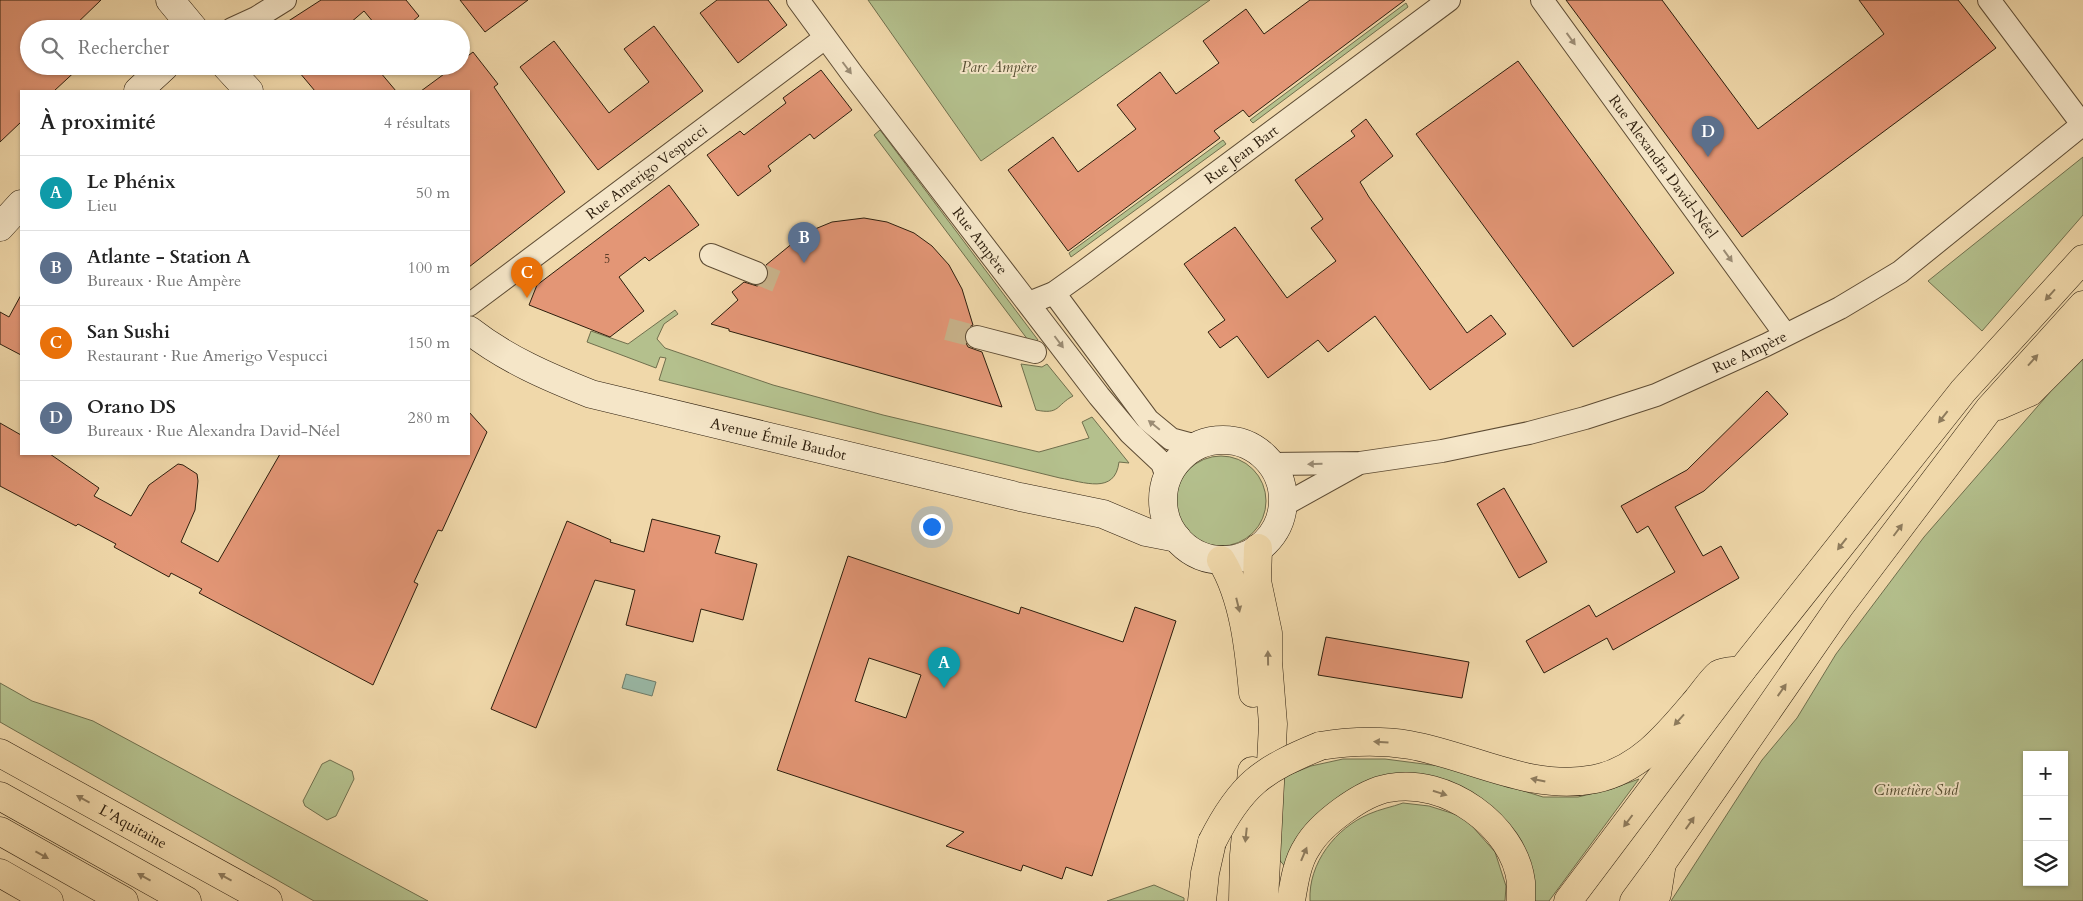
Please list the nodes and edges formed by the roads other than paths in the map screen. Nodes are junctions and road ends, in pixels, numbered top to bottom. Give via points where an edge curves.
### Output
1 (170, 0) edge
2 (285, 0) edge
3 (798, 0) edge
4 (1450, 0) edge
5 (1542, 0) edge
6 (1989, 0) edge
7 (187, 20) edge
8 (252, 20) edge
9 (825, 38) junction
10 (155, 75) edge
11 (234, 75) edge
12 (139, 90) edge
13 (248, 90) edge
14 (2083, 124) edge
15 (20, 205) edge
16 (0, 226) edge
17 (711, 254) dead end
18 (2083, 259) edge
19 (756, 273) tunnel mouth
20 (1054, 293) junction
21 (1029, 303) junction
22 (470, 304) edge
23 (2083, 305) edge
24 (470, 331) edge
25 (1785, 334) junction
26 (977, 337) tunnel mouth
27 (2083, 339) edge
28 (1035, 352) dead end
29 (1989, 409) junction
30 (1197, 446) junction
31 (1360, 463) junction
32 (1271, 464) junction
33 (1165, 487) junction
34 (1282, 506) junction
35 (1103, 514) junction
36 (1176, 538) junction
37 (1258, 548) junction
38 (1221, 560) junction
39 (1742, 670) junction
40 (0, 753) edge
41 (0, 796) edge
42 (0, 831) edge
43 (1662, 863) junction
44 (0, 873) edge
45 (49, 901) edge
46 (124, 901) edge
47 (187, 901) edge
48 (268, 901) edge
49 (1202, 901) edge
50 (1243, 901) edge
51 (1264, 901) edge
52 (1291, 901) edge
53 (1521, 901) edge
54 (1568, 901) edge
55 (1634, 901) edge
56 (1653, 901) edge

1 - 7 street
2 - 8 street
3 - 9 street, Rue Ampère
4 - 20 street, Rue Jean Bart
5 -> 25 street, Rue Alexandra David-Néel
6 - 14 street
9 -> 21 street, Rue Ampère
9 - 22 street, Rue Amerigo Vespucci
10 - 12 street
11 - 13 street
14 - 25 street, Rue Ampère via 1900,272 1840,308
15 - 16 street
17 - 19 street
18 -> 39 main road via 1963,391
20 - 21 street, Rue Jean Bart
30 -> 20 street via 1171,439 1148,420
21 -> 33 street, Rue Ampère via 1099,396 1130,433 1162,463
29 -> 23 main road
24 - 35 street, Avenue Émile Baudot via 488,345 543,376 591,394
25 - 31 street, Rue Ampère via 1656,395 1585,418 1442,451
26 - 28 street
27 - 29 main road via 2030,392
43 -> 29 main road via 1840,606
30 - 32 street via 1210,441 1237,442 1262,454
30 - 33 street via 1179,458
31 -> 32 street, Rue Ampère
31 - 34 street, Rue Ampère
32 - 34 street via 1280,484
33 - 35 street, Avenue Émile Baudot via 1140,509
33 - 36 street via 1164,512
34 - 37 street via 1275,529
35 - 36 street, Avenue Émile Baudot via 1146,532
36 - 38 street via 1196,553
37 - 38 street
51 -> 37 main road via 1273,724 1268,633 1256,581
38 -> 50 main road via 1229,573 1244,626 1256,730
39 -> 49 main road, bridge via 1719,674 1653,749 1617,773 1596,779 1574,783 1551,782 1382,741 1320,746 1287,760 1245,790 1226,814 1212,842 1204,873
39 -> 54 main road
48 -> 40 main road, L'Aquitaine
47 -> 41 main road
42 -> 46 main road
43 - 55 main road
43 - 56 main road
44 - 45 main road
52 -> 53 main road via 1307,846 1343,809 1388,788 1415,787 1440,792 1487,819 1513,857 1520,881

